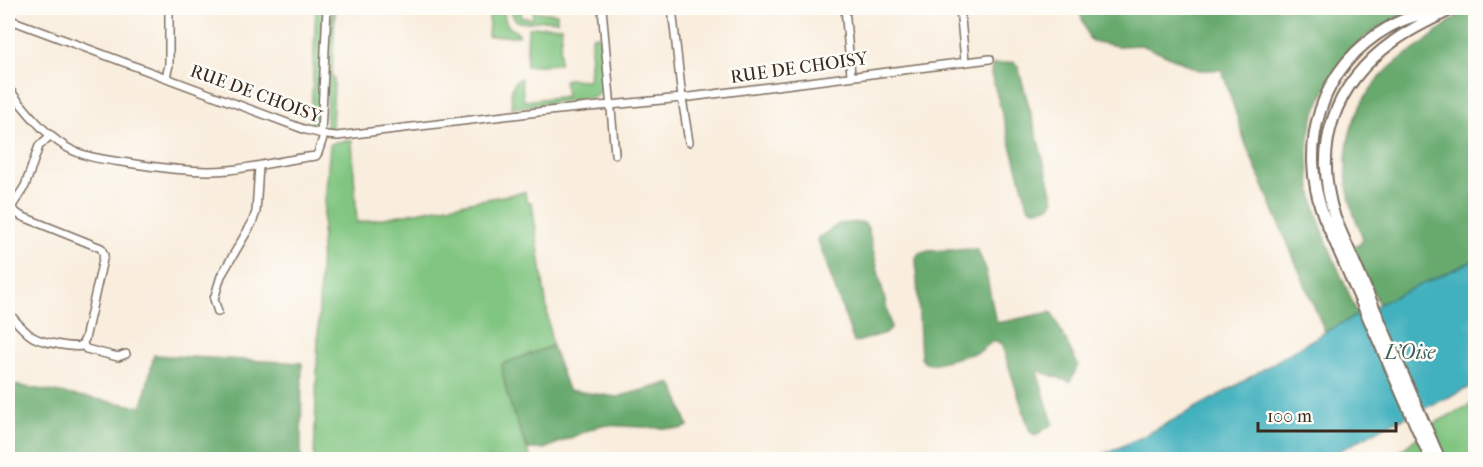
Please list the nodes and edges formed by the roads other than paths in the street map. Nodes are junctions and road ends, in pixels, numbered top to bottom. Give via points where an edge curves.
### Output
1 (169, 8) edge
2 (327, 8) edge
3 (603, 8) edge
4 (672, 8) edge
5 (845, 8) edge
6 (960, 8) edge
7 (1445, 8) edge
8 (1454, 8) edge
9 (8, 19) edge
10 (990, 59) dead end
11 (965, 61) junction
12 (852, 75) junction
13 (166, 77) junction
14 (8, 88) edge
15 (682, 98) junction
16 (611, 105) junction
17 (322, 134) junction
18 (51, 135) junction
19 (689, 142) dead end
20 (615, 154) dead end
21 (259, 166) junction
22 (9, 210) edge
23 (1345, 254) junction
24 (8, 312) edge
25 (218, 312) dead end
26 (82, 344) junction
27 (126, 354) dead end
28 (1393, 362) junction
29 (1431, 459) edge
30 (1440, 459) edge

1 - 13 street
2 - 17 street
3 - 16 street
4 - 15 street
5 - 12 street
6 - 11 street
7 - 23 main road via 1405,20 1374,37 1341,70 1325,97 1314,134 1313,172 1322,209
8 - 23 main road via 1406,33 1379,53 1357,77 1334,117 1326,144 1325,175
9 - 13 street, RUE DE CHOISY
10 - 11 street, RUE DE CHOISY
11 - 12 street, RUE DE CHOISY
12 - 15 street, RUE DE CHOISY
13 - 17 street, RUE DE CHOISY
14 - 18 street
15 - 16 street, RUE DE CHOISY
15 - 19 street
16 - 17 street, RUE DE CHOISY via 348,135
16 - 20 street
17 - 21 street via 316,156
18 - 21 street via 80,153 124,163 194,171
18 - 22 street via 39,146 25,186
21 - 25 street via 256,212 220,276 214,299
22 - 26 street via 103,250 105,255
23 - 28 main road
24 - 26 street via 35,338 73,347
26 - 27 street via 86,349 118,357
28 - 29 main road
28 - 30 main road

